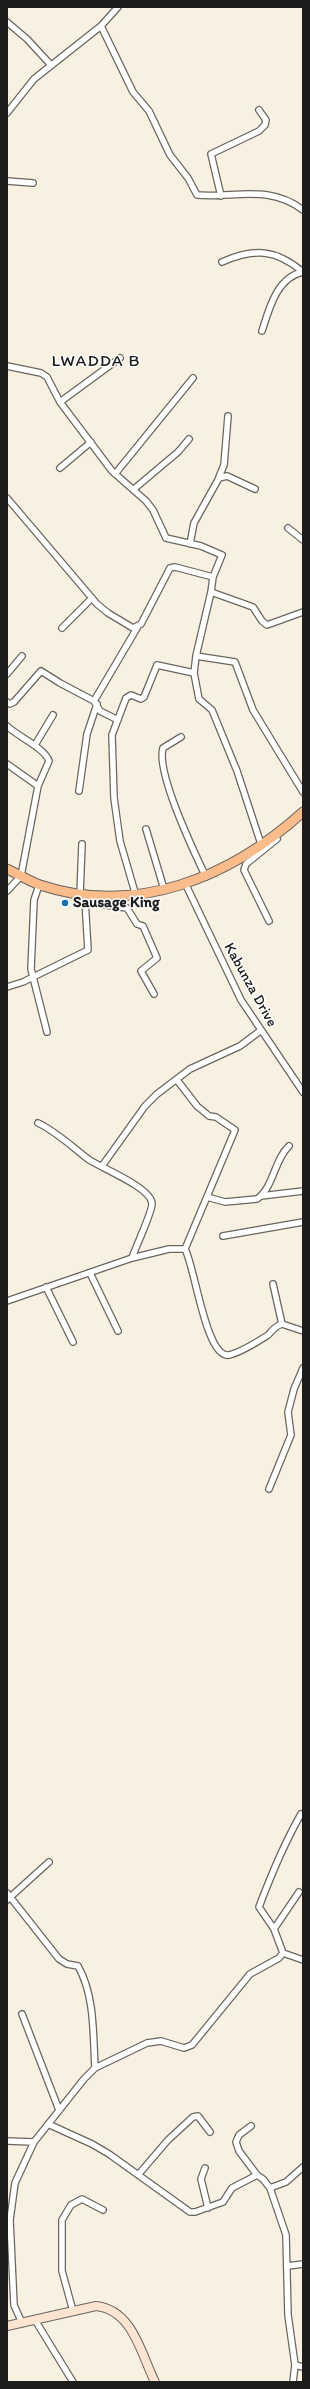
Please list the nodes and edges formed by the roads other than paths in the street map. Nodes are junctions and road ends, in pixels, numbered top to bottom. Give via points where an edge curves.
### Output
1 (118, 7) edge
2 (7, 22) edge
3 (101, 26) junction
4 (51, 65) junction
5 (259, 110) dead end
6 (7, 113) edge
7 (7, 181) edge
8 (33, 183) dead end
9 (222, 196) junction
10 (303, 210) edge
11 (222, 262) dead end
12 (303, 272) edge
13 (262, 331) dead end
14 (120, 358) dead end
15 (7, 366) edge
16 (193, 378) dead end
17 (60, 402) junction
18 (228, 416) dead end
19 (189, 439) dead end
20 (91, 442) junction
21 (60, 468) dead end
22 (115, 474) junction
23 (219, 478) junction
24 (255, 489) dead end
25 (134, 490) junction
26 (7, 498) edge
27 (288, 528) dead end
28 (303, 540) edge
29 (190, 544) junction
30 (213, 577) junction
31 (211, 592) junction
32 (92, 598) junction
33 (303, 612) edge
34 (62, 628) dead end
35 (137, 628) junction
36 (22, 656) dead end
37 (196, 656) junction
38 (194, 673) junction
39 (7, 674) edge
40 (7, 702) edge
41 (96, 702) junction
42 (54, 715) dead end
43 (118, 720) junction
44 (7, 726) edge
45 (181, 737) dead end
46 (35, 746) junction
47 (7, 764) edge
48 (38, 786) junction
49 (79, 791) dead end
50 (303, 792) edge
51 (303, 812) edge
52 (303, 815) edge
53 (146, 829) dead end
54 (82, 844) dead end
55 (261, 844) junction
56 (7, 869) edge
57 (21, 876) junction
58 (206, 877) junction
59 (185, 883) junction
60 (39, 885) junction
61 (164, 890) junction
62 (7, 891) edge
63 (136, 896) junction
64 (84, 897) junction
65 (269, 921) dead end
66 (32, 977) junction
67 (7, 987) edge
68 (154, 994) dead end
69 (260, 1031) junction
70 (47, 1032) dead end
71 (177, 1080) junction
72 (303, 1092) edge
73 (38, 1123) dead end
74 (289, 1146) dead end
75 (102, 1166) junction
76 (303, 1191) edge
77 (261, 1196) junction
78 (207, 1197) junction
79 (303, 1222) edge
80 (223, 1236) dead end
81 (185, 1249) junction
82 (132, 1258) junction
83 (90, 1272) junction
84 (273, 1284) dead end
85 (46, 1287) junction
86 (7, 1301) edge
87 (282, 1324) junction
88 (118, 1331) dead end
89 (303, 1331) edge
90 (73, 1342) dead end
91 (303, 1368) edge
92 (269, 1489) dead end
93 (301, 1814) dead end
94 (49, 1862) dead end
95 (300, 1892) dead end
96 (8, 1897) edge
97 (274, 1929) junction
98 (283, 1954) junction
99 (303, 1960) edge
100 (22, 2014) dead end
101 (95, 2068) junction
102 (59, 2110) junction
103 (48, 2124) junction
104 (251, 2126) dead end
105 (210, 2132) dead end
106 (7, 2141) edge
107 (34, 2142) junction
108 (303, 2167) edge
109 (205, 2168) dead end
110 (138, 2175) junction
111 (257, 2176) junction
112 (270, 2188) junction
113 (208, 2208) junction
114 (103, 2210) dead end
115 (9, 2248) edge
116 (303, 2264) edge
117 (288, 2266) junction
118 (72, 2311) junction
119 (35, 2320) junction
120 (22, 2323) junction
121 (7, 2326) edge
122 (295, 2365) junction
123 (303, 2367) edge
124 (73, 2382) edge
125 (155, 2382) edge
126 (293, 2382) edge

1 - 3 street
2 - 4 street
3 - 4 street
3 - 9 street via 132,92 149,111 170,155 188,178 194,193
4 - 6 street via 34,79
5 - 9 street via 266,120 265,125 250,137 211,154
7 - 8 street
9 - 10 street via 258,194 278,197 291,201
11 - 12 street via 239,254 259,252 283,259
12 - 13 street via 288,279 279,288 270,305
14 - 17 street
15 - 17 street via 47,376
16 - 22 street
17 - 20 street
18 - 23 street via 224,465
19 - 25 street via 178,452
20 - 21 street
20 - 22 street
22 - 25 street
23 - 24 street via 227,476
23 - 29 street via 194,523
25 - 29 street via 153,510 166,538
26 - 32 street
27 - 28 street
29 - 30 street via 222,555
30 - 31 street
30 - 35 street via 172,567
31 - 33 street via 253,607 267,625
31 - 37 street
32 - 34 street
32 - 35 street via 123,623
35 - 41 street
36 - 39 street
37 - 38 street
37 - 50 street via 235,662 254,710
38 - 43 street via 156,665 144,697 141,699 128,696
38 - 55 street via 199,699 212,710 237,771
40 - 41 street via 14,702 40,670
41 - 43 street via 103,713
41 - 49 street via 87,734
42 - 46 street
43 - 63 street via 112,735 114,812
44 - 46 street
45 - 58 street via 163,748 164,773
46 - 48 street via 49,760
47 - 48 street
48 - 57 street
51 - 55 main road
52 - 65 street via 244,866 244,873
53 - 61 street
54 - 64 street
55 - 58 main road
56 - 57 main road
57 - 60 main road
57 - 62 street
58 - 59 main road
59 - 61 main road
59 - 69 street, Kabunza Drive via 235,989
60 - 64 main road
60 - 66 street via 34,900
61 - 63 main road
63 - 64 main road
64 - 66 street via 88,950
64 - 68 street via 127,908 137,924 143,926 157,958 141,971
66 - 67 street
66 - 70 street
69 - 71 street via 240,1046 190,1069
69 - 72 street, Kabunza Drive
71 - 75 street via 145,1106
71 - 78 street via 209,1116 216,1117 235,1130
73 - 75 street
74 - 77 street via 279,1159
75 - 82 street via 148,1195 152,1203
76 - 77 street
77 - 78 street via 253,1200 225,1202
78 - 81 street
79 - 80 street
81 - 82 street via 169,1249
81 - 87 street via 200,1296 206,1326 220,1353 234,1354
82 - 83 street
83 - 85 street
83 - 88 street
84 - 87 street
85 - 86 street
85 - 90 street
87 - 89 street
91 - 92 street via 288,1412 291,1435
93 - 97 street via 282,1848 259,1907
94 - 96 street
95 - 97 street
96 - 101 street via 59,1959 78,1966 91,2010
97 - 98 street
98 - 99 street
98 - 101 street via 275,1962 250,1974 192,2045 184,2048 161,2042 147,2043
100 - 102 street
101 - 102 street
102 - 103 street
103 - 107 street
103 - 110 street via 92,2144
104 - 111 street via 239,2135 236,2142 239,2152
105 - 110 street via 198,2116 193,2117 168,2140
106 - 107 street
107 - 115 street via 15,2183
108 - 112 street via 286,2182
109 - 113 street via 201,2179
110 - 113 street via 190,2212
111 - 112 street
111 - 113 street via 232,2188 224,2202
112 - 117 street via 286,2235
114 - 118 street via 82,2200 71,2205 62,2220 62,2271
115 - 120 street via 14,2305
116 - 117 street
117 - 122 street via 288,2315
118 - 119 street
118 - 125 street via 104,2307 124,2319
119 - 120 street
119 - 124 street
120 - 121 street
122 - 123 street
122 - 126 street

